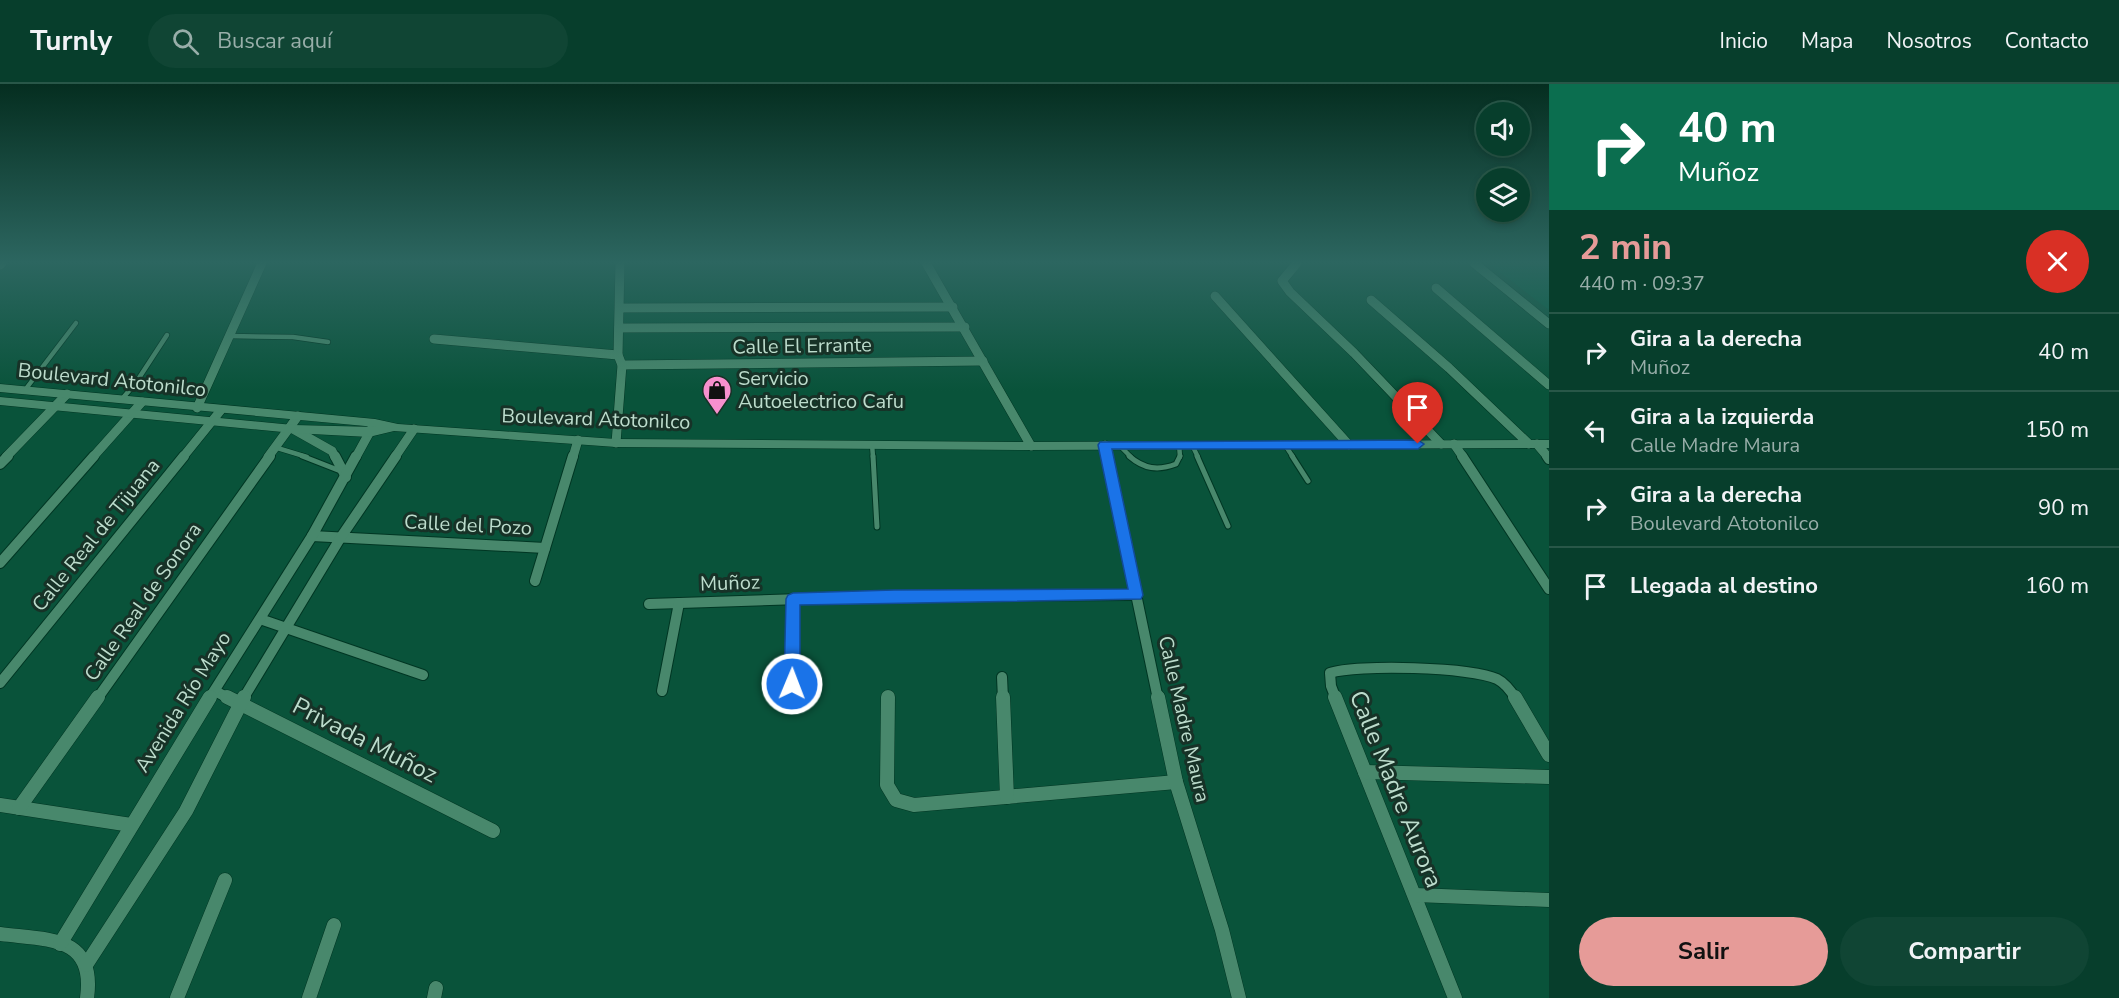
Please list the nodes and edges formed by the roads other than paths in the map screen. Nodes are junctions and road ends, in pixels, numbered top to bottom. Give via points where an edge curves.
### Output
1 (243, 306) edge
2 (1224, 306) edge
3 (1304, 306) edge
4 (1377, 306) edge
5 (1456, 306) edge
6 (1526, 306) edge
7 (954, 307) joint
8 (620, 308) joint
9 (76, 323) dead end
10 (1549, 324) edge
11 (965, 327) junction
12 (619, 328) junction
13 (167, 335) dead end
14 (230, 336) junction
15 (434, 339) dead end
16 (328, 342) dead end
17 (618, 355) junction
18 (983, 362) junction
19 (622, 366) junction
20 (1549, 386) edge
21 (0, 388) edge
22 (26, 390) junction
23 (67, 394) junction
24 (121, 400) junction
25 (0, 401) edge
26 (142, 402) junction
27 (57, 405) junction
28 (197, 408) junction
29 (221, 410) junction
30 (132, 414) junction
31 (298, 416) junction
32 (210, 422) junction
33 (372, 428) junction
34 (290, 429) junction
35 (414, 429) junction
36 (578, 440) junction
37 (616, 443) junction
38 (872, 444) junction
39 (1186, 444) junction
40 (1447, 444) junction
41 (1538, 444) edge
42 (1105, 445) junction
43 (1119, 445) junction
44 (1285, 445) junction
45 (1349, 445) junction
46 (1030, 446) junction
47 (274, 447) junction
48 (1549, 459) edge
49 (0, 464) edge
50 (345, 475) junction
51 (1308, 481) dead end
52 (1228, 526) dead end
53 (877, 527) dead end
54 (312, 536) junction
55 (341, 537) junction
56 (545, 548) junction
57 (0, 563) edge
58 (535, 581) dead end
59 (1549, 589) edge
60 (1136, 595) junction
61 (793, 599) junction
62 (678, 603) junction
63 (649, 604) dead end
64 (260, 619) junction
65 (285, 628) junction
66 (423, 675) dead end
67 (1002, 677) dead end
68 (0, 683) edge
69 (792, 684) dead end
70 (216, 691) junction
71 (662, 691) dead end
72 (888, 696) dead end
73 (240, 703) junction
74 (1549, 755) edge
75 (1365, 772) junction
76 (1549, 777) edge
77 (1176, 782) junction
78 (1007, 797) junction
79 (0, 805) edge
80 (19, 808) junction
81 (131, 825) junction
82 (494, 831) dead end
83 (225, 879) dead end
84 (1415, 895) junction
85 (1549, 900) edge
86 (334, 925) dead end
87 (0, 934) edge
88 (60, 944) junction
89 (86, 965) junction
90 (87, 998) edge
91 (177, 998) edge
92 (309, 998) edge
93 (1239, 998) edge
94 (1455, 998) edge

1 - 14 street
2 - 45 street
3 - 40 street
4 - 41 street
5 - 20 street
6 - 10 street
7 - 8 street
7 - 11 street
8 - 12 street
9 - 22 lane
11 - 12 street
11 - 18 street
12 - 17 street
13 - 24 lane
14 - 16 lane
14 - 28 street
15 - 17 street
17 - 19 street
18 - 19 street, Calle El Errante
18 - 46 street
19 - 37 street
21 - 22 street, Boulevard Atotonilco
22 - 23 street, Boulevard Atotonilco
23 - 24 street, Boulevard Atotonilco
23 - 27 street
24 - 26 street, Boulevard Atotonilco
25 - 27 street, Boulevard Atotonilco
26 - 28 street, Boulevard Atotonilco
26 - 30 street
27 - 30 street, Boulevard Atotonilco
27 - 49 street
28 - 29 street, Boulevard Atotonilco
29 - 31 street, Boulevard Atotonilco
29 - 32 street, Calle Real de Tijuana
30 - 32 street, Boulevard Atotonilco
30 - 57 street
31 - 33 street, Boulevard Atotonilco
31 - 34 street, Calle Real de Sonora
32 - 34 street, Boulevard Atotonilco
32 - 68 street, Calle Real de Tijuana
33 - 34 street, Boulevard Atotonilco
33 - 35 street, Boulevard Atotonilco
33 - 50 street, Avenida Río Mayo
34 - 47 street, Calle Real de Sonora
34 - 50 street via 332,451
35 - 36 street, Boulevard Atotonilco
35 - 55 street
36 - 37 street, Boulevard Atotonilco
36 - 56 street, Calle del Pozo
37 - 38 street, Boulevard Atotonilco
38 - 46 street, Boulevard Atotonilco
38 - 53 lane
39 - 43 street, Boulevard Atotonilco
39 - 43 lane via 1176,464 1157,469 1132,461
39 - 44 street, Boulevard Atotonilco
39 - 52 lane
40 - 41 street, Boulevard Atotonilco
40 - 45 street, Boulevard Atotonilco
40 - 59 street
41 - 48 street
42 - 43 street, Boulevard Atotonilco
42 - 46 street, Boulevard Atotonilco
42 - 60 street, Calle Madre Maura
44 - 45 street, Boulevard Atotonilco
44 - 51 lane
47 - 50 lane
47 - 80 street, Calle Real de Sonora
50 - 54 street, Avenida Río Mayo
54 - 55 street, Calle del Pozo
54 - 64 street, Avenida Río Mayo
55 - 56 street, Calle del Pozo
55 - 65 street
56 - 58 street
60 - 61 street, Muñoz
60 - 77 street, Calle Madre Maura
61 - 62 street, Muñoz
61 - 69 street
62 - 63 street, Muñoz
62 - 71 street
64 - 65 street
64 - 70 street, Avenida Río Mayo
65 - 66 street
65 - 73 street
67 - 78 street
70 - 73 street, Privada Muñoz
70 - 81 street, Avenida Río Mayo
72 - 78 street via 887,785 896,800 914,805
73 - 82 street, Privada Muñoz
73 - 89 street via 186,811
74 - 75 street, Calle Madre Aurora via 1507,688 1490,676 1359,667 1333,669 1331,686
75 - 76 street
75 - 84 street, Calle Madre Aurora
77 - 78 street
77 - 93 street, Calle Madre Maura
79 - 80 street
80 - 81 street
81 - 88 street, Avenida Río Mayo
83 - 91 street
84 - 85 street
84 - 94 street, Calle Madre Aurora
86 - 92 street
87 - 88 street
88 - 89 street via 80,953
89 - 90 street

